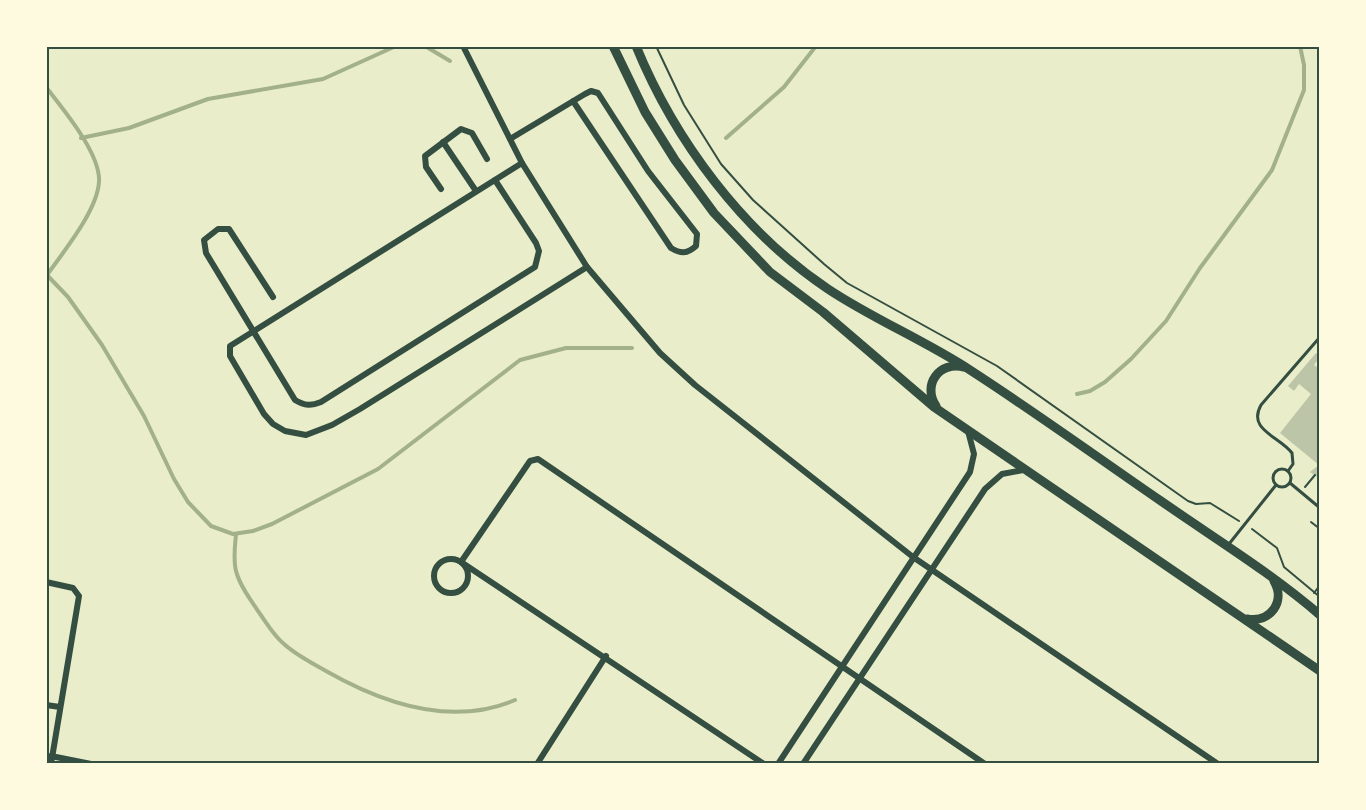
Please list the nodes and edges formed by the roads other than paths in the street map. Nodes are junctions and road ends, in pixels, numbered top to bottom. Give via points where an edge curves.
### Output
1 (462, 46) edge
2 (613, 46) edge
3 (636, 46) edge
4 (573, 101) junction
5 (510, 139) junction
6 (444, 142) junction
7 (487, 159) dead end
8 (522, 163) junction
9 (495, 180) junction
10 (441, 189) dead end
11 (476, 191) junction
12 (587, 267) junction
13 (273, 297) dead end
14 (254, 330) junction
15 (1320, 337) edge
16 (969, 369) junction
17 (941, 412) junction
18 (966, 428) junction
19 (1027, 471) junction
20 (1287, 471) junction
21 (1290, 483) junction
22 (1276, 485) junction
23 (1318, 506) edge
24 (1227, 547) junction
25 (913, 557) junction
26 (461, 562) junction
27 (932, 569) junction
28 (1268, 575) junction
29 (46, 582) edge
30 (1320, 615) edge
31 (1242, 618) junction
32 (606, 656) junction
33 (842, 666) junction
34 (1320, 671) edge
35 (858, 678) junction
36 (46, 705) edge
37 (60, 707) junction
38 (51, 760) edge
39 (91, 764) edge
40 (537, 764) edge
41 (764, 764) edge
42 (778, 764) edge
43 (803, 764) edge
44 (985, 764) edge
45 (1218, 764) edge

1 - 5 street
2 - 17 main road via 645,112 675,160 737,239 770,272
3 - 16 main road via 689,145 765,238 836,294
4 - 4 street via 591,91 604,100 648,171 697,234 696,246 689,252 679,253 671,248
4 - 5 street
5 - 8 street
6 - 7 street via 467,129
6 - 10 street via 424,156 423,161
6 - 11 street
8 - 9 street
8 - 12 street
9 - 11 street
9 - 14 street via 538,250 536,267 518,280 312,406 295,400
11 - 14 street
12 - 14 street via 360,409 306,435 273,424 230,356 230,346
12 - 25 street via 629,320 695,385
13 - 14 street via 229,229 218,229 204,240 206,253
15 - 20 lane via 1261,405 1257,415 1258,424 1292,453 1293,464
16 - 17 main road via 946,367 934,377 931,396
16 - 24 main road
17 - 18 main road
18 - 19 main road
18 - 25 street via 974,444 971,468
19 - 27 street via 1006,472 991,483
19 - 31 main road
20 - 21 lane
20 - 22 lane via 1275,473
21 - 22 lane
21 - 23 lane
22 - 24 lane
24 - 28 main road
25 - 27 street
25 - 33 street
26 - 26 street via 469,573 465,587 453,594 439,589 435,568 447,559
26 - 32 street
26 - 33 street via 523,466 538,459
27 - 35 street
27 - 45 street
28 - 30 main road
28 - 31 main road via 1278,592 1275,608 1262,619
29 - 37 street via 73,588 79,596
31 - 34 main road
32 - 40 street
32 - 41 street
33 - 35 street
33 - 42 street
35 - 43 street
35 - 44 street
36 - 37 street
37 - 38 street
38 - 39 street

